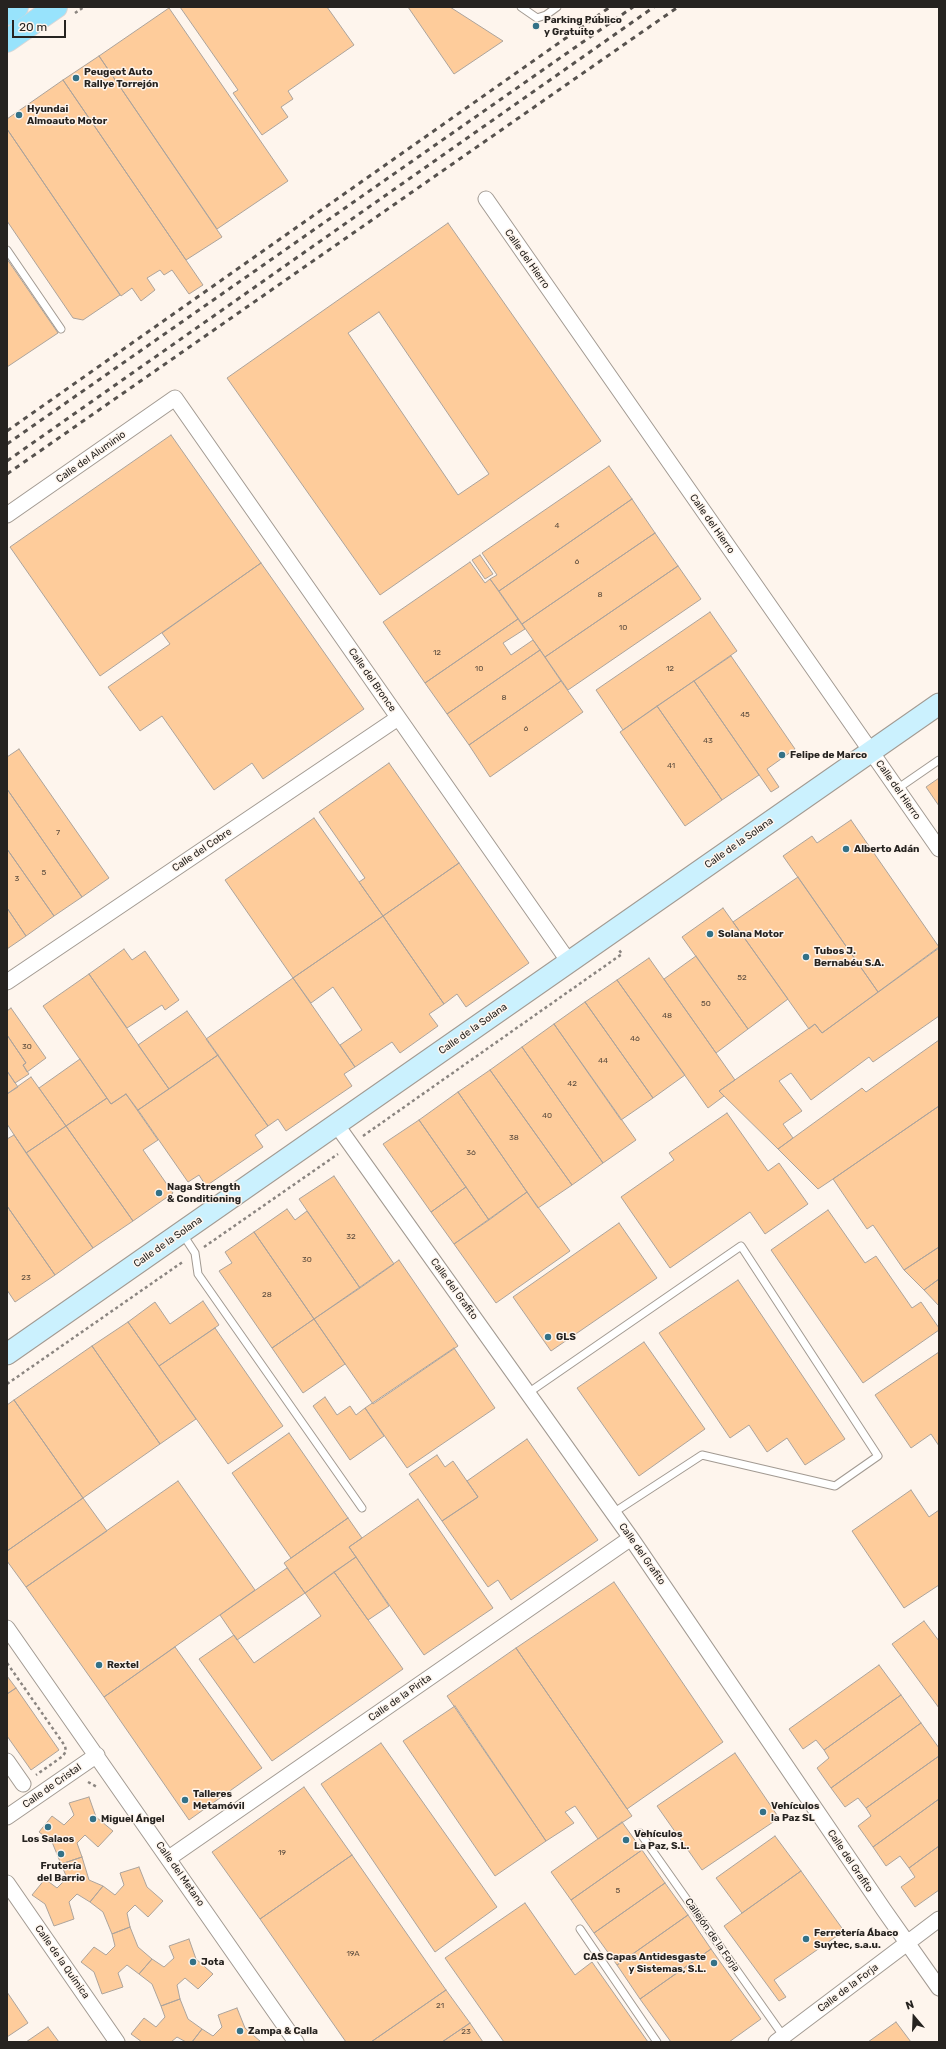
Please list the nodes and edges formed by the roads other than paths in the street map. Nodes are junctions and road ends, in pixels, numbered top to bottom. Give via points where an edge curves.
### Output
1 (17, 7) edge
2 (56, 7) edge
3 (521, 7) edge
4 (557, 7) edge
5 (7, 14) edge
6 (7, 41) edge
7 (486, 199) dead end
8 (7, 250) edge
9 (61, 329) dead end
10 (175, 398) joint
11 (7, 515) edge
12 (939, 704) edge
13 (398, 718) junction
14 (870, 751) junction
15 (939, 760) edge
16 (897, 789) junction
17 (939, 849) edge
18 (569, 962) junction
19 (7, 982) edge
20 (336, 1124) junction
21 (181, 1232) junction
22 (7, 1354) edge
23 (528, 1394) junction
24 (362, 1508) dead end
25 (614, 1513) junction
26 (631, 1538) junction
27 (7, 1628) edge
28 (97, 1755) junction
29 (7, 1761) edge
30 (23, 1784) road end
31 (7, 1817) edge
32 (640, 1833) dead end
33 (169, 1858) junction
34 (7, 1883) edge
35 (939, 1919) edge
36 (580, 1929) dead end
37 (907, 1943) junction
38 (939, 1988) edge
39 (780, 2039) edge
40 (117, 2042) edge
41 (296, 2042) edge
42 (657, 2042) edge

1 - 5 main road
2 - 6 main road
3 - 4 lane via 537,18
7 - 14 street, Calle del Hierro
8 - 9 lane
10 - 11 street, Calle del Aluminio
10 - 13 street, Calle del Bronce
12 - 14 street, Calle de la Solana
13 - 18 street, Calle del Bronce
13 - 19 street, Calle del Cobre
14 - 16 street, Calle del Hierro
14 - 18 street, Calle de la Solana
15 - 16 lane
16 - 17 street, Calle del Hierro
18 - 20 street, Calle de la Solana
20 - 21 street, Calle de la Solana
20 - 23 street, Calle del Grafito
21 - 22 street, Calle de la Solana
21 - 24 lane via 196,1253 198,1274
23 - 25 street, Calle del Grafito
23 - 25 lane via 741,1246 878,1456 835,1486 702,1455
25 - 26 street, Calle del Grafito
26 - 33 street, Calle de la Pirita
26 - 37 street, Calle del Grafito
27 - 28 street, Calle del Metano
28 - 31 street, Calle de Cristal
28 - 33 street, Calle del Metano
29 - 30 street
32 - 39 lane, Callejón de la Forja
33 - 41 street, Calle del Metano
34 - 40 street, Calle de la Química
35 - 37 street, Calle de la Forja
36 - 42 lane
37 - 38 street, Calle del Grafito
37 - 39 street, Calle de la Forja

